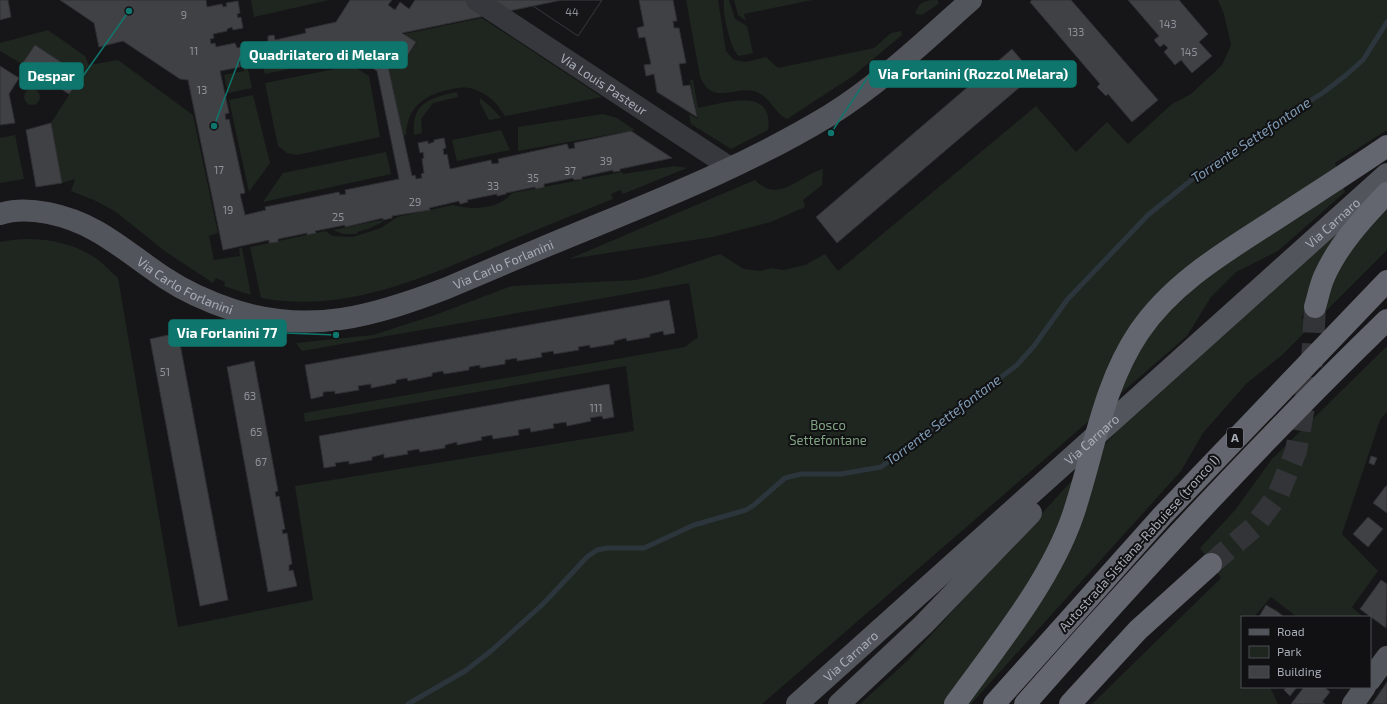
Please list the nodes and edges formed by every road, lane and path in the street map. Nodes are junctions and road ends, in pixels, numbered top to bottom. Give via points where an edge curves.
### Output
1 (476, 0) edge
2 (970, 0) edge
3 (1387, 146) edge
4 (731, 168) junction
5 (1387, 174) edge
6 (1387, 193) edge
7 (0, 214) edge
8 (1387, 281) edge
9 (1315, 307) tunnel mouth
10 (1387, 320) edge
11 (1072, 458) junction
12 (1211, 564) tunnel mouth
13 (861, 648) junction
14 (1387, 657) edge
15 (1371, 679) edge
16 (1364, 688) edge
17 (843, 701) edge
18 (797, 704) edge
19 (955, 704) edge
20 (994, 704) edge
21 (1025, 704) edge
22 (1070, 704) edge
23 (1353, 704) edge

1 - 4 street, Via Louis Pasteur
2 - 4 main road, Via Carlo Forlanini via 884,75 831,114
3 - 19 highway via 1197,272 1162,304 1139,332 1116,374 1103,409 1073,516 1051,564 1010,628
4 - 7 main road, Via Carlo Forlanini via 408,303 365,316 316,322 256,316 211,302 165,278 89,225 71,218 39,211 21,210
5 - 11 main road, Via Carnaro
6 - 9 highway via 1365,215 1340,247 1324,277
8 - 20 highway, Autostrada Sistiana-Rabuiese (tronco I) / A via 1224,450
10 - 21 highway, Autostrada Sistiana-Rabuiese (tronco I) / A via 1245,464 1105,613
11 - 13 main road, Via Carnaro
11 - 17 main road via 1032,511 964,583
12 - 22 highway via 1138,630
13 - 17 main road via 864,661 858,678
13 - 18 main road, Via Carnaro
14 - 15 main road
16 - 23 main road

